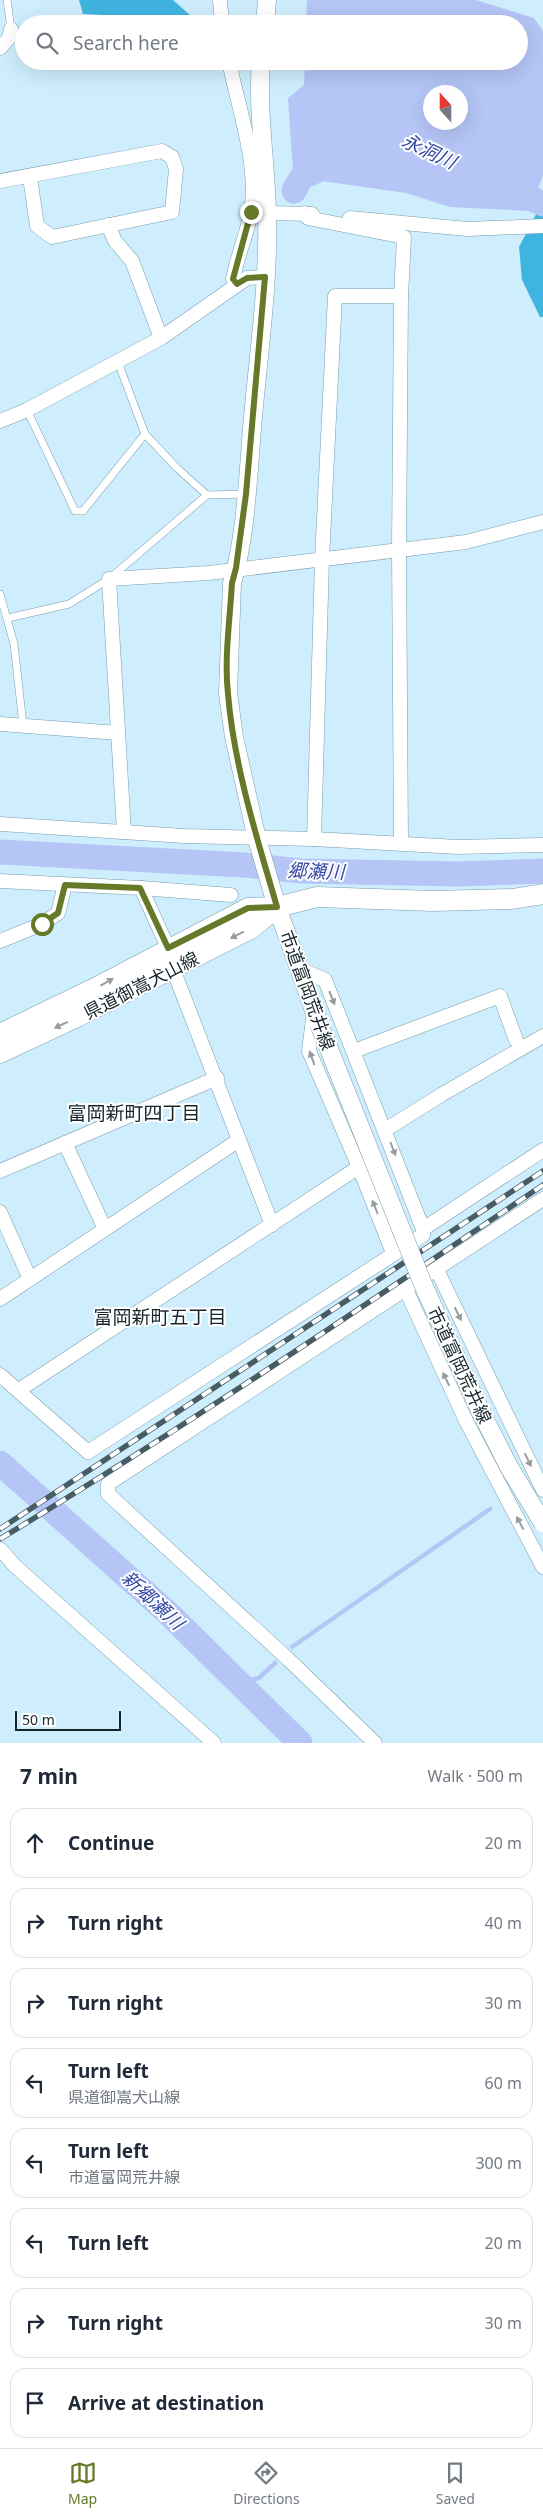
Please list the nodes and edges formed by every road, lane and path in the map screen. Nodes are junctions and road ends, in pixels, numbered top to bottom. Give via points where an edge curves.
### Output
1 (7, 0) edge
2 (220, 0) edge
3 (267, 0) edge
4 (221, 15) edge
5 (266, 15) edge
6 (12, 29) joint
7 (0, 48) edge
8 (231, 70) edge
9 (261, 70) edge
10 (30, 177) junction
11 (0, 181) edge
12 (268, 213) junction
13 (304, 214) junction
14 (108, 225) junction
15 (543, 226) edge
16 (265, 277) junction
17 (237, 284) junction
18 (401, 296) junction
19 (161, 338) junction
20 (118, 362) junction
21 (27, 410) junction
22 (0, 421) edge
23 (145, 434) junction
24 (246, 494) junction
25 (207, 495) junction
26 (543, 522) edge
27 (399, 550) junction
28 (322, 559) junction
29 (236, 568) junction
30 (109, 579) junction
31 (0, 594) edge
32 (8, 618) junction
33 (0, 724) edge
34 (23, 725) junction
35 (118, 733) junction
36 (0, 824) edge
37 (124, 832) junction
38 (258, 839) junction
39 (314, 839) junction
40 (402, 843) junction
41 (543, 845) edge
42 (0, 881) edge
43 (65, 885) junction
44 (140, 888) junction
45 (543, 894) edge
46 (231, 895) dead end
47 (277, 907) junction
48 (0, 941) edge
49 (168, 948) junction
50 (298, 968) junction
51 (173, 969) junction
52 (317, 1017) junction
53 (0, 1034) edge
54 (543, 1036) edge
55 (516, 1040) dead end
56 (354, 1051) junction
57 (0, 1052) edge
58 (217, 1078) junction
59 (385, 1130) junction
60 (239, 1140) junction
61 (65, 1143) junction
62 (543, 1150) edge
63 (359, 1167) junction
64 (0, 1171) edge
65 (543, 1200) edge
66 (0, 1212) edge
67 (272, 1225) junction
68 (423, 1229) junction
69 (105, 1230) junction
70 (393, 1253) junction
71 (437, 1270) junction
72 (30, 1279) junction
73 (406, 1290) junction
74 (0, 1299) edge
75 (0, 1375) edge
76 (19, 1390) junction
77 (543, 1490) edge
78 (543, 1523) edge
79 (0, 1549) edge
80 (543, 1566) edge
81 (214, 1743) edge
82 (375, 1743) edge

1 - 6 lane
2 - 4 street
3 - 5 street
6 - 7 street
8 - 17 street via 248,143 252,189 251,212 233,279
9 - 12 street, 市道富岡荒井線 via 259,94
10 - 11 street
10 - 14 street via 37,226 52,237
10 - 14 street via 162,151 172,157 176,169 172,212
12 - 13 street
12 - 16 street, 市道富岡荒井線
13 - 15 street via 467,229
13 - 18 street via 308,218 404,237
14 - 19 street via 132,261
16 - 17 street via 247,278
16 - 24 street, 市道富岡荒井線
17 - 19 street
18 - 27 street
18 - 28 street via 336,296
19 - 20 street
20 - 21 street
20 - 23 lane
21 - 22 street
21 - 23 lane via 75,511 83,511
23 - 25 lane
24 - 25 lane
24 - 29 street, 市道富岡荒井線
25 - 30 lane
26 - 27 street via 466,542
27 - 28 street
27 - 40 street
28 - 29 street
28 - 39 street
29 - 30 street
29 - 38 street, 市道富岡荒井線 via 232,583 228,693 234,737
30 - 32 lane via 69,604
30 - 35 street
31 - 32 lane
32 - 34 lane
33 - 34 street
34 - 35 street
35 - 37 street
36 - 37 street
37 - 38 street
38 - 39 street
38 - 47 street, 市道富岡荒井線
39 - 40 street
40 - 41 street via 458,847
42 - 43 street
43 - 44 street
43 - 48 street via 58,913 42,924
44 - 46 street
44 - 49 street
45 - 47 main road, 県道御嵩犬山線 via 512,899 317,897
47 - 49 main road, 県道御嵩犬山線 via 248,908
47 - 50 street, 市道富岡荒井線
47 -> 51 main road, 県道御嵩犬山線 via 252,928
53 -> 49 main road, 県道御嵩犬山線 via 94,989
50 - 52 street, 市道富岡荒井線
50 -> 56 street via 325,980
51 -> 57 main road, 県道御嵩犬山線
51 - 58 street
63 -> 52 street via 308,1051
52 - 78 street, 市道富岡荒井線, bridge via 425,1289 483,1417
54 - 59 street
55 - 56 street via 500,996
56 - 59 street
58 - 60 street
58 - 61 street
59 -> 68 street
60 - 67 street
60 - 69 street
61 - 64 street
61 - 69 street
62 - 68 street
63 - 67 street
70 -> 63 street
65 - 71 street
66 - 72 street
67 - 76 street
68 - 70 street via 423,1235
69 - 72 street
70 - 76 street via 88,1452
71 - 73 street
71 -> 77 street
72 - 74 street
80 -> 73 street via 466,1421
73 - 82 street via 108,1484 108,1494
75 - 76 street
79 - 81 street via 15,1566

